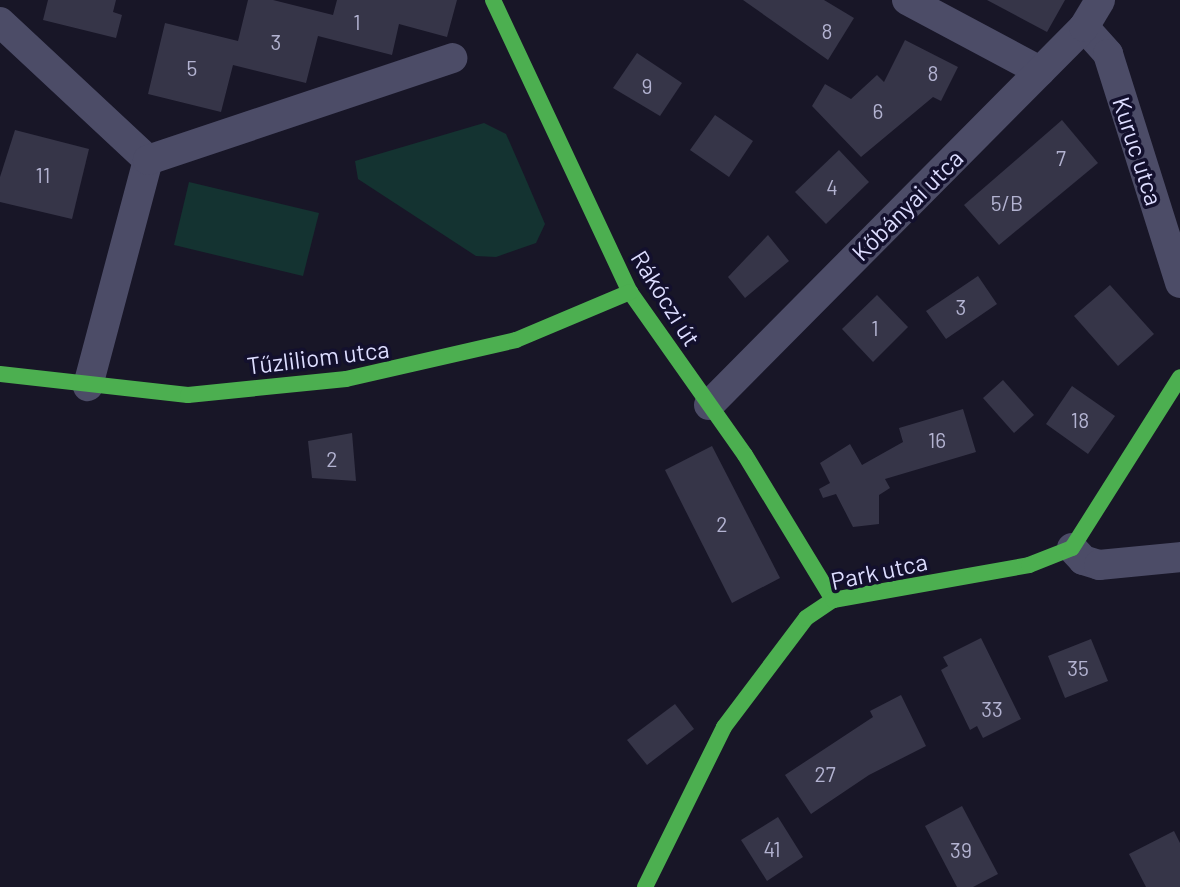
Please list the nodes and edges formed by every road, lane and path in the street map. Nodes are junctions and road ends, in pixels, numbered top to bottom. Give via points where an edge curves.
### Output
1 (493, 0) edge
2 (907, 0) edge
3 (1100, 0) edge
4 (0, 22) edge
5 (1084, 27) junction
6 (452, 58) dead end
7 (1040, 71) junction
8 (148, 160) junction
9 (1180, 283) edge
10 (630, 292) junction
11 (0, 374) edge
12 (1180, 377) edge
13 (88, 386) junction
14 (709, 405) junction
15 (1072, 548) junction
16 (1180, 557) edge
17 (833, 600) junction
18 (645, 887) edge

1 - 10 street, Rákóczi út
2 - 7 street
3 - 5 street, Kőbányai utca
4 - 8 street
5 - 7 street, Kőbányai utca
5 - 9 street, Kuruc utca via 1108,54
6 - 8 street
7 - 14 street, Kőbányai utca
8 - 13 street
10 - 13 street, Tűzliliom utca via 516,340 399,371 188,395
10 - 14 street, Rákóczi út
11 - 13 street, Tűzliliom utca
12 - 15 street, Park utca via 1090,527
14 - 17 street, Rákóczi út via 745,455
15 - 16 street via 1083,560 1099,565
15 - 17 street, Park utca via 1030,565
17 - 18 street, Park utca via 806,618 751,684

